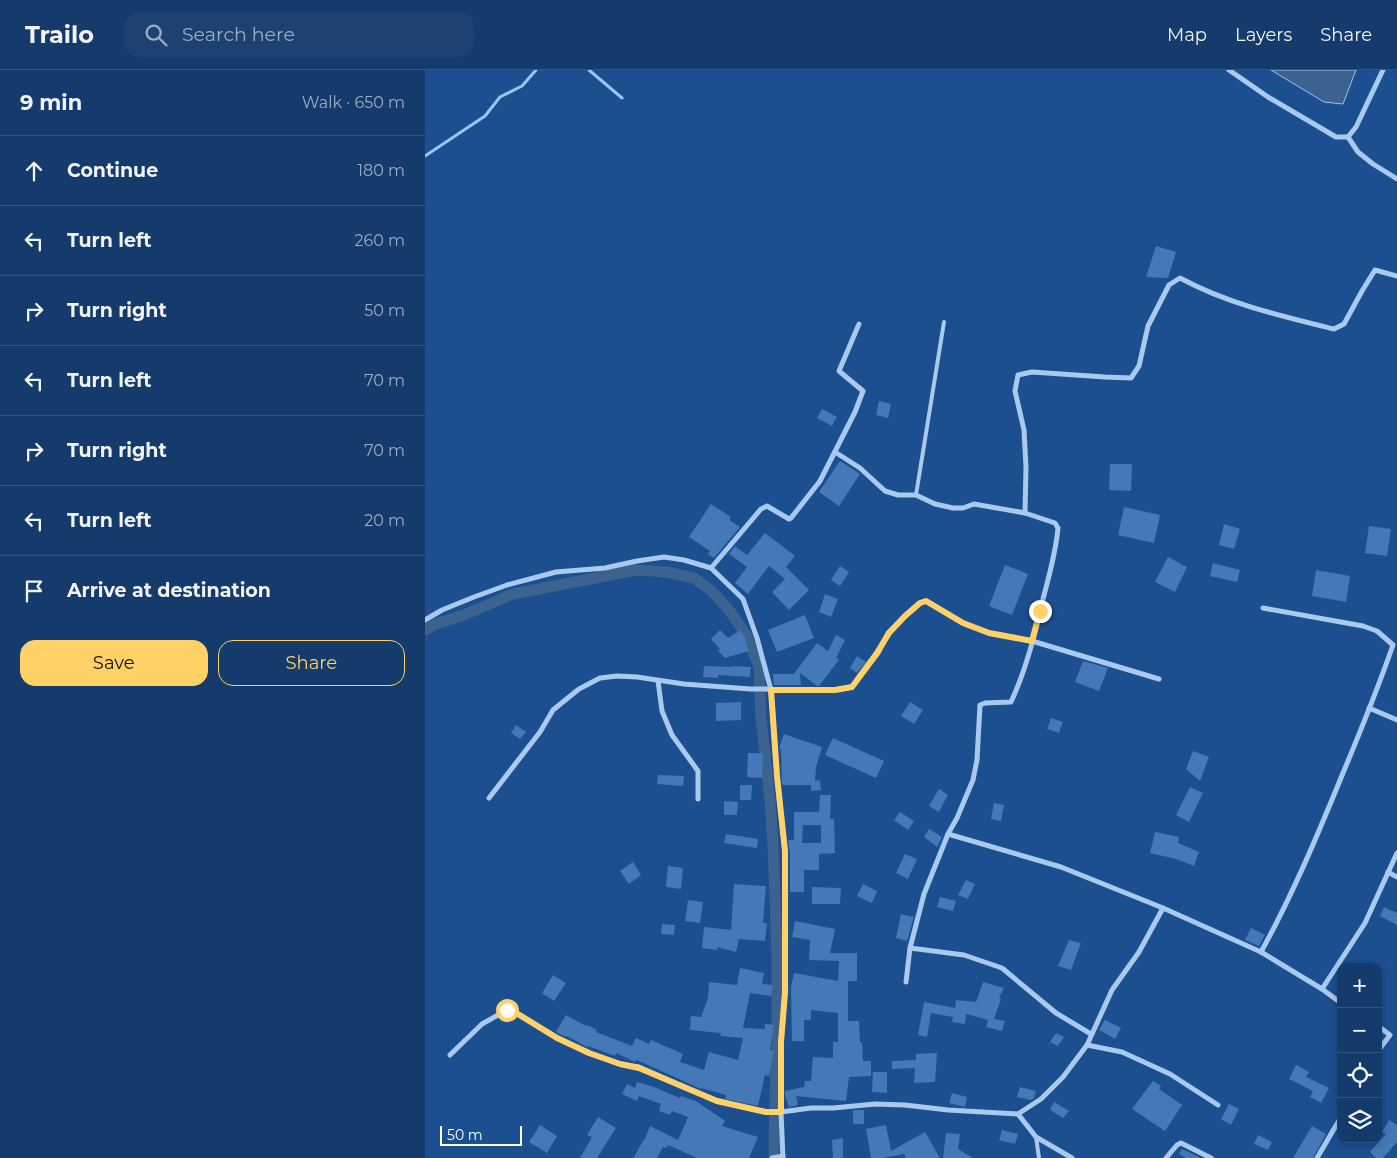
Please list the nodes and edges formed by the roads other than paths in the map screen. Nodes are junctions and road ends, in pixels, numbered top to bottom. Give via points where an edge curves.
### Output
1 (1229, 70) edge
2 (1383, 70) edge
3 (1348, 137) junction
4 (1397, 179) edge
5 (1397, 276) edge
6 (944, 322) dead end
7 (859, 324) dead end
8 (835, 452) junction
9 (916, 495) junction
10 (1025, 513) junction
11 (711, 568) junction
12 (1263, 608) dead end
13 (425, 620) edge
14 (1032, 641) junction
15 (1159, 679) dead end
16 (658, 681) junction
17 (768, 689) junction
18 (1369, 708) junction
19 (1397, 720) edge
20 (489, 798) dead end
21 (698, 799) dead end
22 (948, 834) junction
23 (1397, 853) edge
24 (1388, 872) junction
25 (1397, 877) edge
26 (1163, 908) junction
27 (911, 948) junction
28 (1261, 952) junction
29 (906, 982) dead end
30 (1322, 989) junction
31 (1337, 1000) edge
32 (1382, 1029) edge
33 (1091, 1034) junction
34 (1391, 1035) junction
35 (1397, 1038) edge
36 (1087, 1044) junction
37 (1382, 1046) edge
38 (451, 1055) dead end
39 (1218, 1105) dead end
40 (779, 1112) junction
41 (1018, 1114) junction
42 (1337, 1124) edge
43 (1037, 1137) junction
44 (781, 1157) edge
45 (772, 1158) edge
46 (1039, 1158) edge
47 (1072, 1158) edge
48 (1166, 1158) edge
49 (1211, 1158) edge
50 (1317, 1158) edge

1 - 3 street via 1312,124 1336,137
2 - 3 street
3 - 4 street via 1358,152
5 - 10 street via 1375,270 1344,324 1335,330 1235,303 1180,278 1169,285 1148,326 1139,366 1131,378 1031,372 1018,375 1015,391 1024,430
6 - 9 lane
7 - 8 street via 839,371 863,391
8 - 9 street via 860,468 885,491
8 - 11 street via 820,481 791,518 767,506 761,509
9 - 10 street via 953,508 974,504
10 - 14 street via 1055,523 1058,528
11 - 13 street via 664,557 605,568 556,572 474,597
11 - 17 street via 743,599 757,638
12 - 18 street via 1363,626 1389,640 1393,645
14 - 15 street
14 - 17 street via 989,633 963,623 926,601 889,633 852,687 835,690
14 - 22 street via 1011,702 980,706 973,780
16 - 17 street
16 - 20 street via 600,678 579,688 553,710
16 - 21 street via 663,711 672,735 698,771
17 - 40 street via 785,851 785,992
18 - 19 street
18 - 28 street via 1323,822
22 - 26 street via 1061,867
22 - 27 street via 924,894
23 - 24 street
24 - 25 street
24 - 30 street via 1365,923
26 - 28 street
26 - 33 street via 1139,952 1112,990
27 - 29 street
27 - 33 street via 965,955 1002,968 1056,1013
28 - 30 street
30 - 31 street
32 - 34 street
33 - 36 street
34 - 35 street
34 - 37 street
36 - 39 street via 1122,1052 1162,1070
36 - 41 street via 1063,1077 1041,1099
38 - 40 street via 483,1024 507,1010 513,1011 589,1053 639,1068 717,1101
40 - 41 street via 875,1104
40 - 44 street
41 - 43 street
42 - 50 street
43 - 46 lane
43 - 47 street
44 - 45 street
48 - 49 street via 1181,1143

